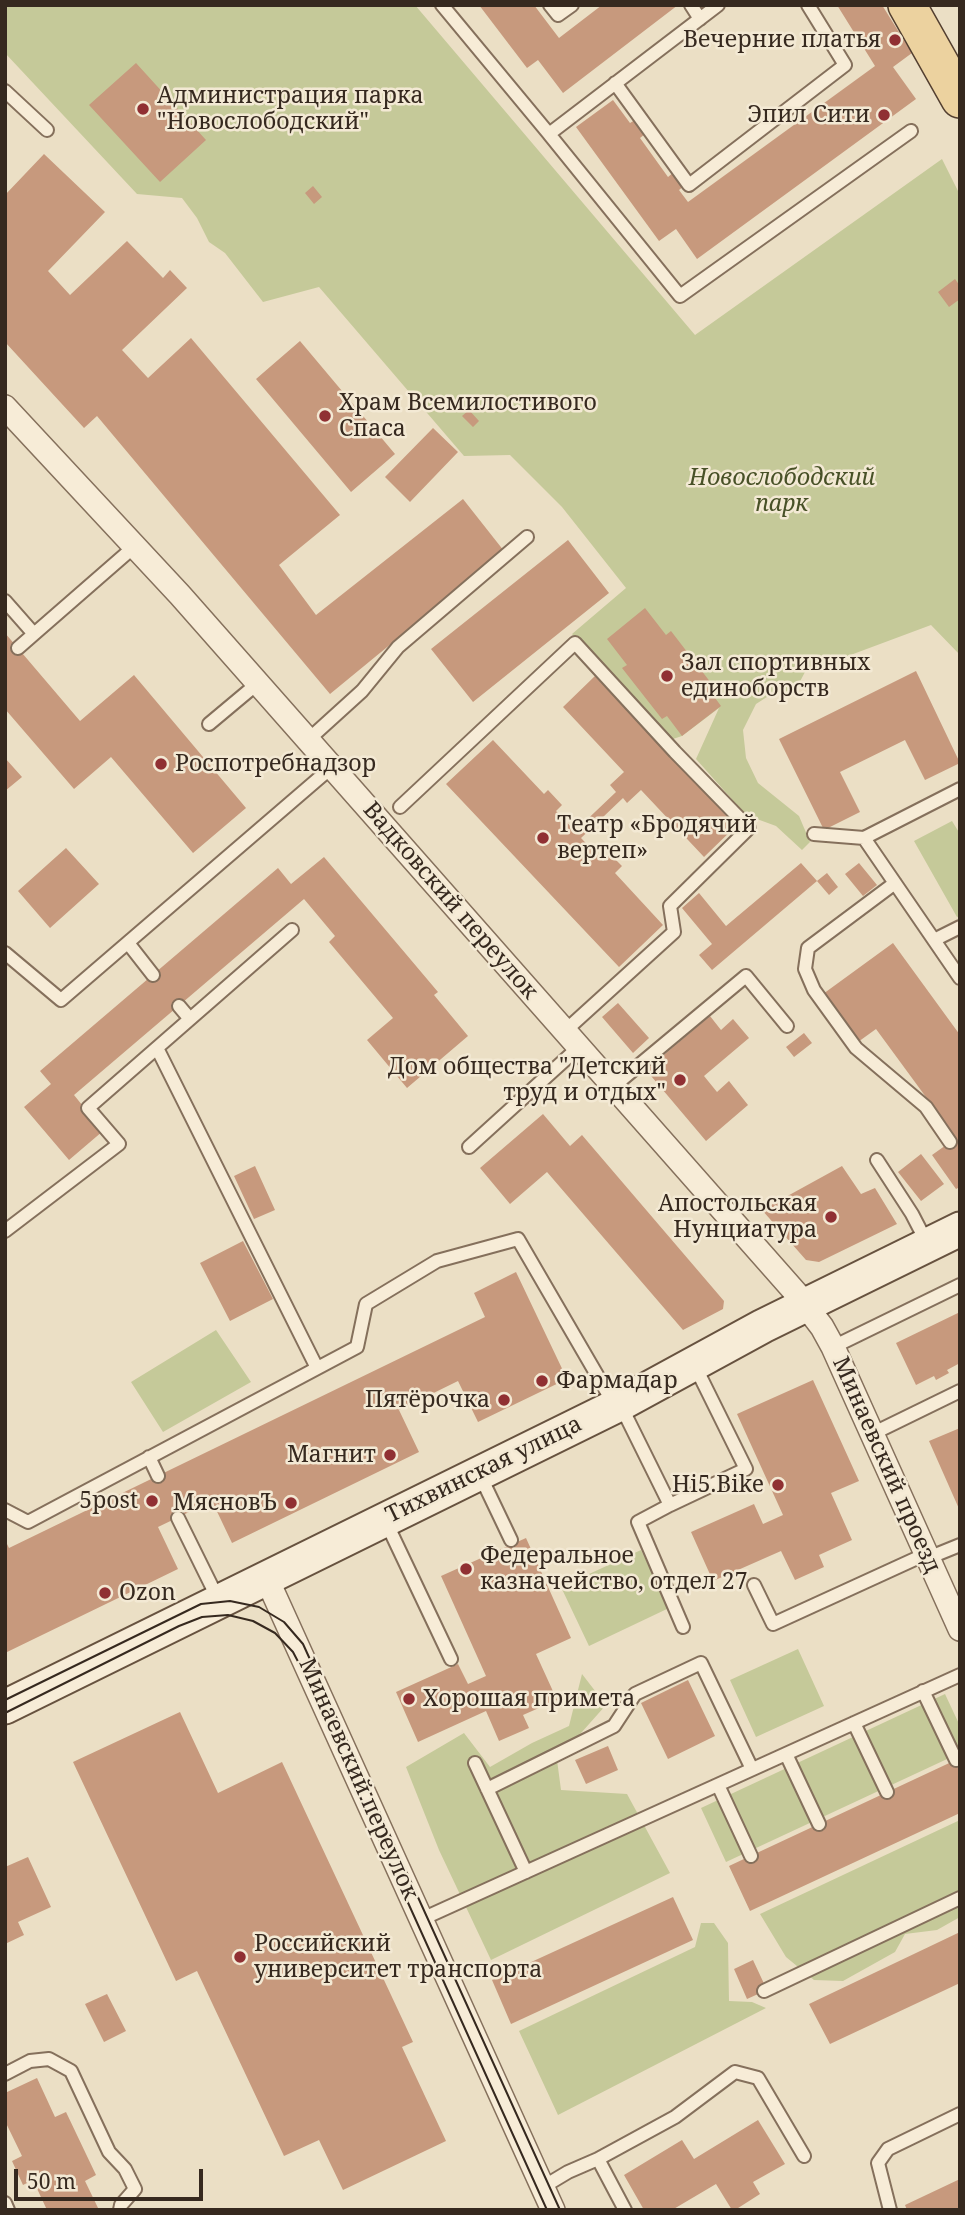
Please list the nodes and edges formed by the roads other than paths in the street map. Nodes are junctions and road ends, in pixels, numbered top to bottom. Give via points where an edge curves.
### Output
1 (442, 5) edge
2 (550, 5) edge
3 (572, 5) edge
4 (691, 5) edge
5 (718, 5) edge
6 (808, 5) edge
7 (907, 5) edge
8 (700, 19) junction
9 (615, 83) junction
10 (5, 91) edge
11 (960, 99) edge
12 (47, 130) dead end
13 (911, 131) dead end
14 (549, 134) junction
15 (5, 407) edge
16 (527, 537) dead end
17 (135, 546) junction
18 (5, 601) edge
19 (34, 634) junction
20 (18, 648) dead end
21 (258, 683) junction
22 (209, 724) dead end
23 (308, 740) junction
24 (332, 767) junction
25 (960, 789) edge
26 (400, 807) dead end
27 (814, 834) dead end
28 (864, 838) junction
29 (895, 883) junction
30 (960, 927) edge
31 (292, 930) dead end
32 (934, 940) junction
33 (128, 943) junction
34 (5, 953) edge
35 (153, 975) dead end
36 (960, 978) edge
37 (179, 1006) dead end
38 (190, 1019) junction
39 (787, 1026) dead end
40 (572, 1039) junction
41 (157, 1048) junction
42 (614, 1086) junction
43 (950, 1142) dead end
44 (469, 1147) dead end
45 (877, 1160) dead end
46 (960, 1229) edge
47 (5, 1231) edge
48 (927, 1245) junction
49 (960, 1285) edge
50 (806, 1305) junction
51 (833, 1347) junction
52 (693, 1362) junction
53 (317, 1368) junction
54 (960, 1391) edge
55 (618, 1405) junction
56 (872, 1434) junction
57 (149, 1457) junction
58 (479, 1473) junction
59 (158, 1476) dead end
60 (670, 1505) junction
61 (5, 1510) edge
62 (178, 1518) dead end
63 (384, 1519) junction
64 (511, 1540) dead end
65 (960, 1545) edge
66 (927, 1556) junction
67 (266, 1577) junction
68 (754, 1585) dead end
69 (219, 1601) junction
70 (683, 1627) dead end
71 (960, 1629) edge
72 (451, 1659) dead end
73 (960, 1675) edge
74 (923, 1691) junction
75 (5, 1707) edge
76 (853, 1723) junction
77 (786, 1754) junction
78 (956, 1760) dead end
79 (475, 1763) dead end
80 (752, 1769) junction
81 (718, 1785) junction
82 (487, 1789) junction
83 (887, 1792) dead end
84 (819, 1824) dead end
85 (751, 1856) dead end
86 (526, 1872) junction
87 (960, 1898) edge
88 (422, 1919) junction
89 (764, 1991) dead end
90 (5, 2074) edge
91 (960, 2114) edge
92 (804, 2156) dead end
93 (598, 2159) junction
94 (543, 2187) junction
95 (5, 2203) edge
96 (8, 2210) edge
97 (120, 2210) edge
98 (553, 2210) edge
99 (625, 2210) edge
100 (890, 2210) edge

1 - 14 lane
2 - 3 lane via 558,15
4 - 8 lane
5 - 8 lane
6 - 9 lane via 845,65 690,185
7 - 11 main road
8 - 9 lane
9 - 14 lane
10 - 12 lane
13 - 14 lane via 680,296
15 - 17 street, Вадковский переулок
16 - 23 lane via 398,647 362,691
17 - 19 lane
17 - 21 street, Вадковский переулок
18 - 19 lane
19 - 20 lane
21 - 22 lane
21 - 23 street, Вадковский переулок
23 - 24 street, Вадковский переулок
24 - 33 lane
24 - 40 street, Вадковский переулок
25 - 28 lane
26 - 40 lane via 575,643 749,828 670,906 674,932
27 - 28 lane
28 - 29 lane
29 - 32 lane
29 - 43 lane via 808,948 805,969 814,990 856,1048 926,1107
30 - 32 lane
31 - 38 lane
32 - 36 lane
33 - 34 lane via 61,1000
33 - 35 lane
37 - 38 lane
38 - 41 lane
39 - 42 lane via 746,976
40 - 42 street, Вадковский переулок
40 - 44 lane
41 - 47 lane via 88,1108 119,1144
41 - 53 lane
42 - 50 street, Вадковский переулок
45 - 48 lane
46 - 48 street, Тихвинская улица
48 - 50 street, Тихвинская улица
49 - 51 lane
50 - 51 street, Минаевский проезд
50 - 52 street, Тихвинская улица
51 - 56 street, Минаевский проезд
52 - 55 street, Тихвинская улица
52 - 60 lane via 746,1469
53 - 55 lane via 357,1346 366,1304 437,1261 518,1239
53 - 57 lane
54 - 56 lane
55 - 58 street, Тихвинская улица
55 - 60 lane
56 - 66 street, Минаевский проезд
57 - 59 lane
57 - 61 lane via 28,1522
58 - 63 street, Тихвинская улица
58 - 64 lane
60 - 70 lane via 638,1522
62 - 69 lane
63 - 67 street, Тихвинская улица
63 - 72 lane
65 - 66 lane
66 - 68 lane via 773,1624
66 - 71 street, Минаевский проезд
67 - 69 street, Тихвинская улица
67 - 88 street, Минаевский переулок
69 - 75 street, Тихвинская улица
73 - 74 lane
74 - 76 lane
74 - 78 lane
76 - 77 lane
76 - 83 lane
77 - 80 lane
77 - 84 lane
79 - 82 lane
80 - 81 lane
80 - 82 lane via 701,1663 635,1694 614,1726
81 - 85 lane
81 - 86 lane
82 - 86 lane
86 - 88 lane
87 - 89 lane
88 - 94 street, Минаевский переулок
90 - 97 lane via 30,2061 49,2059 71,2071 109,2152 135,2189
91 - 100 lane via 888,2149 878,2163
92 - 93 lane via 758,2078 735,2072 675,2117
93 - 94 lane
93 - 99 lane
94 - 98 street, Минаевский переулок
95 - 96 lane

